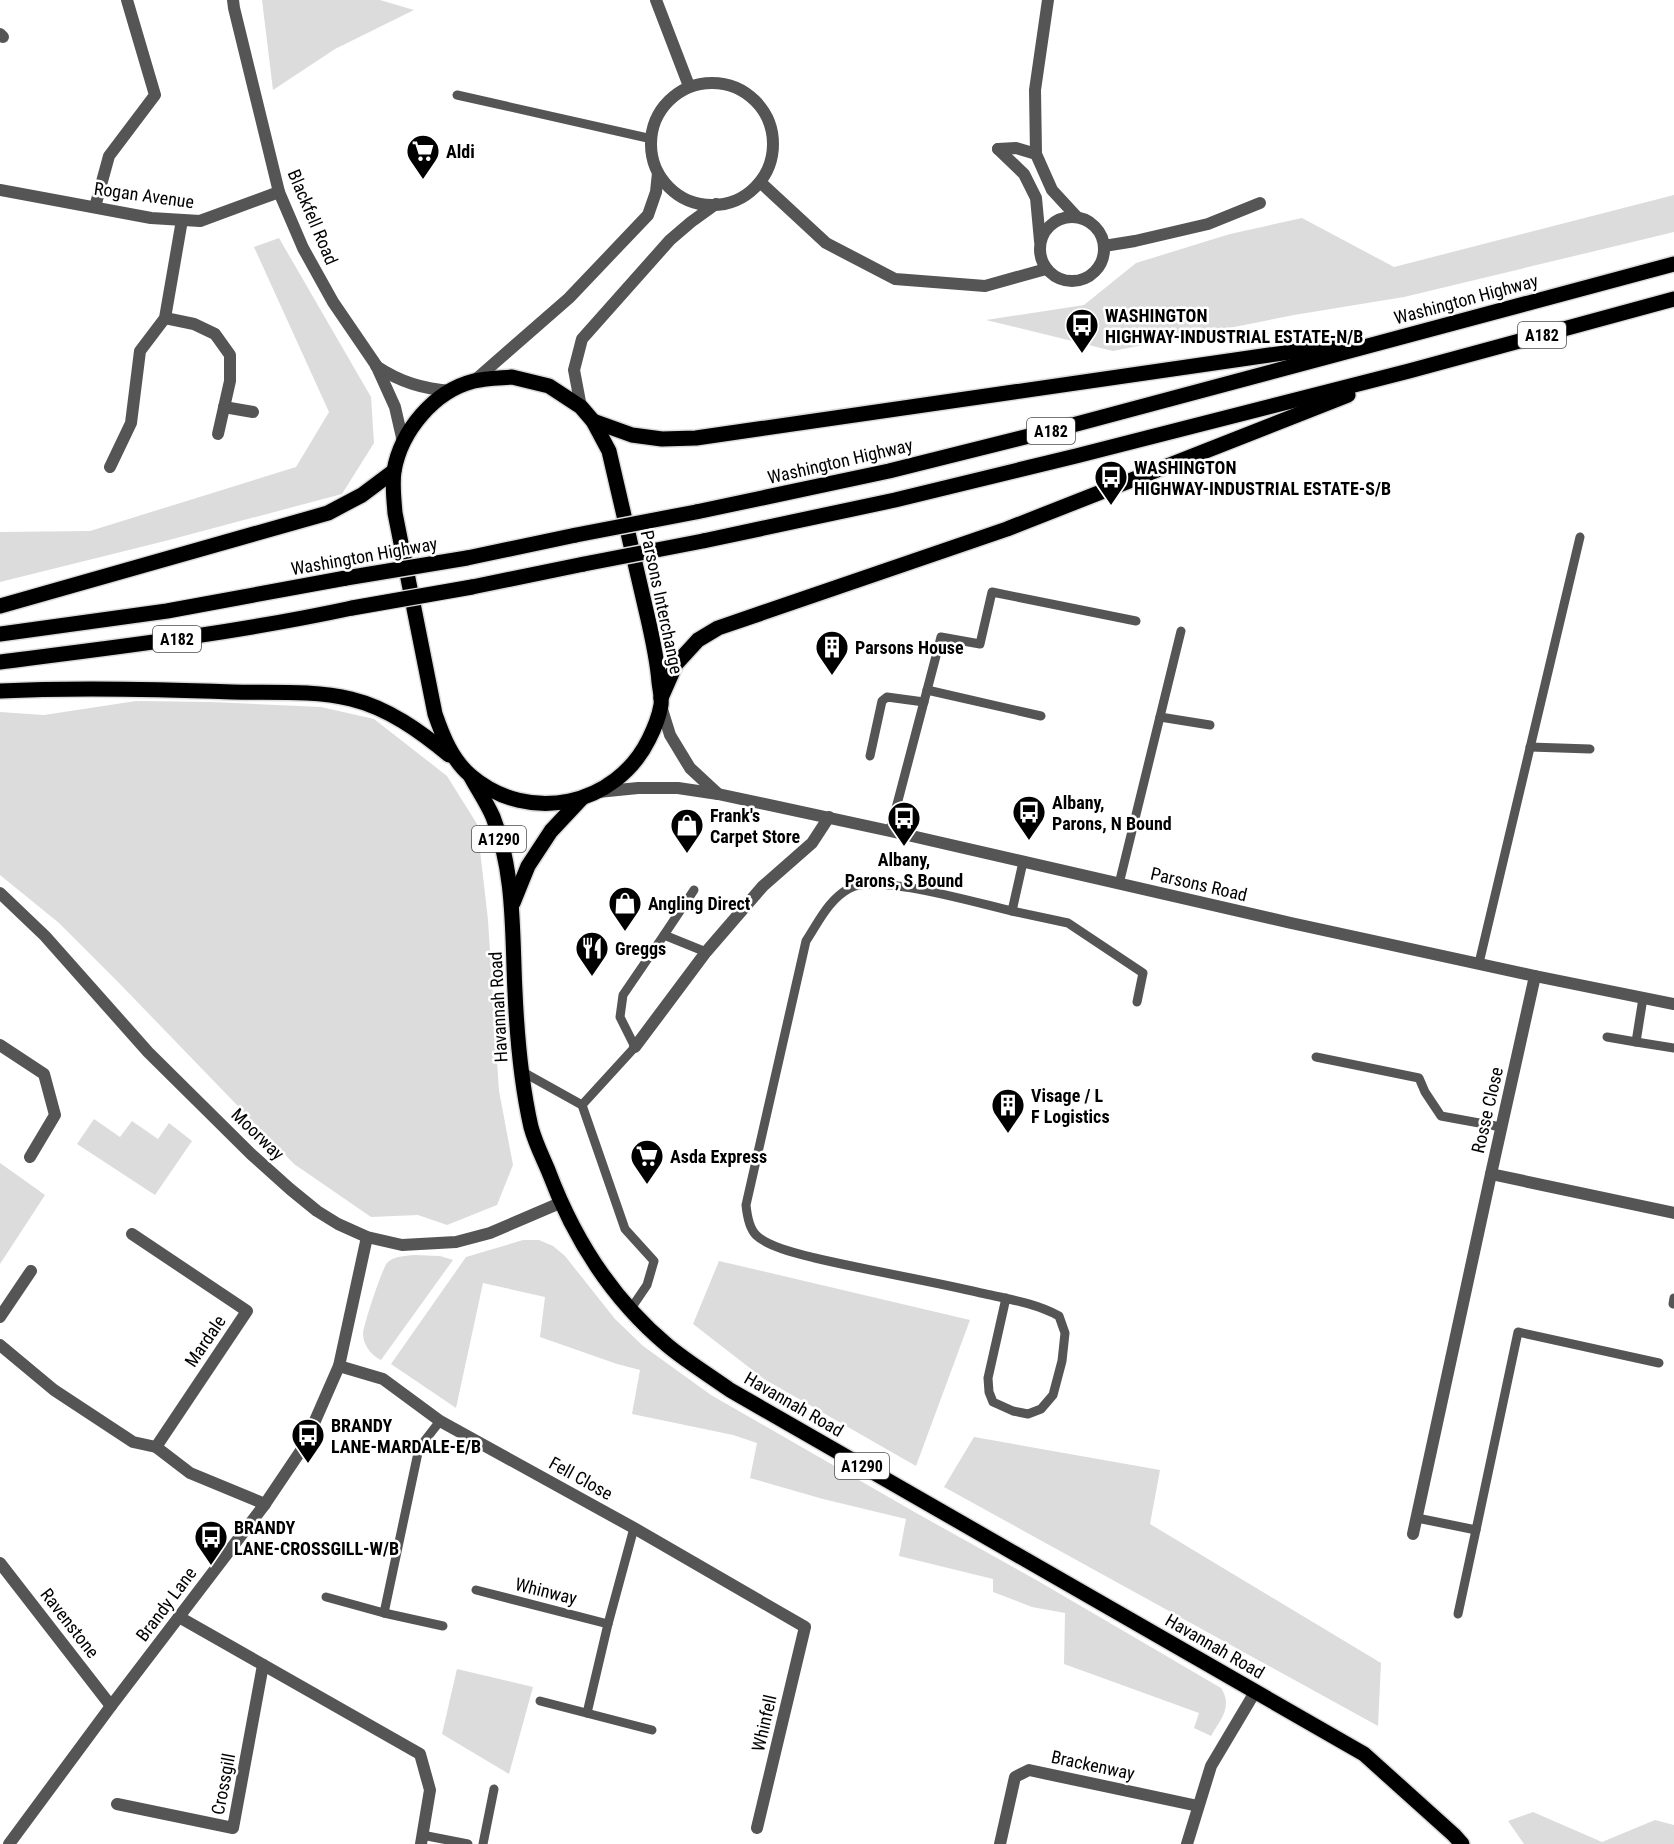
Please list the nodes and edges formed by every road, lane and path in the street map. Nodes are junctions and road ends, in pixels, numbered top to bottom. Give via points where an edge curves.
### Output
1 (127, 0) edge
2 (233, 0) edge
3 (656, 0) edge
4 (1048, 0) edge
5 (689, 86) junction
6 (457, 95) dead end
7 (652, 139) junction
8 (1036, 154) junction
9 (658, 174) junction
10 (760, 182) junction
11 (0, 190) edge
12 (279, 192) junction
13 (1260, 203) dead end
14 (716, 204) junction
15 (95, 207) junction
16 (1076, 216) junction
17 (182, 220) junction
18 (1040, 241) junction
19 (1104, 246) junction
20 (1674, 264) edge
21 (1046, 269) junction
22 (1674, 299) edge
23 (165, 318) junction
24 (1403, 335) junction
25 (375, 365) junction
26 (1409, 371) junction
27 (474, 381) junction
28 (452, 391) junction
29 (224, 407) junction
30 (581, 407) junction
31 (253, 412) dead end
32 (593, 420) junction
33 (218, 434) dead end
34 (403, 442) junction
35 (110, 467) dead end
36 (394, 471) junction
37 (1580, 537) dead end
38 (0, 606) edge
39 (1136, 621) dead end
40 (1181, 631) dead end
41 (0, 634) edge
42 (0, 662) edge
43 (927, 690) junction
44 (0, 691) edge
45 (661, 701) junction
46 (924, 702) junction
47 (1041, 716) dead end
48 (1160, 717) junction
49 (1210, 725) dead end
50 (1530, 747) junction
51 (1590, 749) dead end
52 (870, 756) dead end
53 (456, 760) junction
54 (471, 777) junction
55 (598, 792) junction
56 (718, 794) junction
57 (581, 799) junction
58 (829, 817) junction
59 (890, 831) junction
60 (1023, 862) junction
61 (1119, 884) junction
62 (694, 890) dead end
63 (0, 893) edge
64 (512, 906) junction
65 (1012, 911) junction
66 (664, 935) junction
67 (706, 952) junction
68 (1479, 963) junction
69 (1535, 976) junction
70 (1643, 998) junction
71 (1137, 1002) dead end
72 (1674, 1004) edge
73 (1607, 1037) dead end
74 (1636, 1042) junction
75 (0, 1045) edge
76 (635, 1047) junction
77 (1674, 1048) edge
78 (1316, 1057) dead end
79 (521, 1071) junction
80 (582, 1105) junction
81 (1501, 1128) junction
82 (30, 1157) dead end
83 (1491, 1174) junction
84 (560, 1203) junction
85 (1674, 1213) edge
86 (132, 1234) dead end
87 (367, 1237) junction
88 (32, 1270) dead end
89 (1006, 1298) junction
90 (630, 1310) junction
91 (0, 1317) edge
92 (0, 1344) edge
93 (1659, 1364) dead end
94 (339, 1366) junction
95 (440, 1421) junction
96 (156, 1447) junction
97 (266, 1504) junction
98 (1417, 1518) junction
99 (634, 1528) junction
100 (1476, 1530) junction
101 (1413, 1534) dead end
102 (0, 1563) edge
103 (476, 1590) dead end
104 (326, 1597) dead end
105 (384, 1613) junction
106 (1458, 1614) dead end
107 (179, 1617) junction
108 (608, 1624) junction
109 (443, 1626) dead end
110 (805, 1627) joint
111 (263, 1665) junction
112 (1255, 1692) junction
113 (540, 1701) dead end
114 (111, 1706) junction
115 (587, 1713) junction
116 (652, 1730) dead end
117 (494, 1789) dead end
118 (117, 1804) dead end
119 (1198, 1806) junction
120 (757, 1827) dead end
121 (422, 1840) edge
122 (9, 1844) edge
123 (468, 1844) edge
124 (483, 1844) edge
125 (1000, 1844) edge
126 (1187, 1844) edge
127 (1461, 1844) edge

1 - 15 street via 155,95 109,156
2 - 12 street, Blackfell Road
3 - 5 street
4 - 8 street via 1035,90
5 - 7 street via 666,103 655,121
5 - 10 street via 710,82 735,87 754,98 763,110 772,129 773,146 769,167
6 - 7 lane
7 - 9 street
8 - 16 street via 1052,190
8 - 18 street via 1016,148 998,149 1024,174 1036,198
9 - 14 street via 668,188 680,195
9 - 27 street via 648,215 569,298
10 - 14 street via 746,195
10 - 21 street via 826,243 895,279 985,286
11 - 15 street, Rogan Avenue
12 - 17 street, Rogan Avenue via 200,221
12 - 25 street, Blackfell Road via 303,248
13 - 19 street via 1208,224
14 - 30 street via 670,240 582,339 574,370
15 - 17 street, Rogan Avenue
16 - 18 street via 1053,222
16 - 19 street via 1096,226
17 - 23 street
18 - 21 street
19 - 21 street via 1101,265 1088,278 1063,281
20 - 24 main road, Washington Highway / A182
22 - 26 main road, A182
23 - 29 street via 194,324 215,334 230,355
23 - 35 street via 141,351 131,423
24 - 32 main road via 696,438 632,435
24 - 41 main road, Washington Highway / A182, bridge via 1058,429 696,512 467,558 167,611
25 - 28 street, Blackfell Road via 407,383
25 - 34 street, Blackfell Road via 395,407
26 - 42 main road, A182, bridge via 929,492 703,541 271,625
26 - 45 main road via 1007,529 718,628 698,640 676,664
27 - 28 main road, Parsons Interchange
27 - 30 main road, Parsons Interchange via 512,377 549,386
28 - 34 main road, Parsons Interchange via 433,404
29 - 31 street
29 - 33 street
30 - 32 main road, Parsons Interchange
32 - 45 main road, Parsons Interchange via 609,451 657,657
34 - 36 main road, Parsons Interchange
36 - 38 main road via 362,495 328,513
36 - 53 main road, Parsons Interchange via 395,513 435,714
37 - 50 lane
39 - 43 lane via 992,592 980,644 941,637
40 - 48 lane
43 - 46 lane
43 - 47 lane
44 - 53 main road via 126,688 351,699 420,731
45 - 55 main road, Parsons Interchange via 655,727 642,753 623,775
45 - 56 street via 670,735 690,768
46 - 52 lane via 887,697 882,702
46 - 59 lane
48 - 49 lane
48 - 61 lane
50 - 51 lane
50 - 68 lane
53 - 54 main road, Parsons Interchange
54 - 57 main road, Parsons Interchange via 496,793 524,802 553,804
54 - 64 main road, Havannah Road / A1290 via 493,817 506,860
55 - 56 street, Parsons Road via 678,788
55 - 57 main road, Parsons Interchange
56 - 58 street, Parsons Road
57 - 64 main road, Havannah Road / A1290 via 551,831 528,866
58 - 59 street, Parsons Road
58 - 67 street via 812,843 763,886
59 - 60 street, Parsons Road
60 - 61 street, Parsons Road
60 - 65 lane
61 - 68 street, Parsons Road
62 - 66 lane
63 - 87 street, Moorway via 45,936 148,1052 251,1154 318,1211
64 - 79 main road, Havannah Road / A1290
65 - 71 lane via 1068,923 1143,973
65 - 89 lane via 908,887 868,883 850,887 830,904 807,941 746,1205 756,1235 774,1246 858,1268
66 - 67 lane
66 - 76 lane via 623,995 620,1017
67 - 76 street
68 - 69 street, Parsons Road
69 - 70 street, Parsons Road
69 - 81 street, Rosse Close
70 - 72 street, Parsons Road
70 - 74 lane
73 - 74 lane
74 - 77 lane
75 - 82 street via 44,1074 55,1115
76 - 80 lane
78 - 81 lane via 1419,1078 1441,1116
79 - 80 lane
79 - 84 main road, Havannah Road / A1290 via 532,1129
80 - 90 lane via 625,1229 654,1261 647,1285
81 - 83 street, Rosse Close
83 - 85 street, Rosse Close
83 - 98 street
84 - 87 street, Moorway via 490,1233 456,1242 402,1245
84 - 90 main road, Havannah Road / A1290 via 585,1249
86 - 96 street, Mardale via 247,1311
87 - 94 street, Brandy Lane
88 - 91 street
89 - 89 lane via 1042,1306 1059,1316 1065,1333 1053,1395 1041,1409 1028,1414 993,1402 989,1392 988,1377
90 - 112 main road, Havannah Road / A1290 via 667,1346 730,1390
92 - 96 street via 54,1390 133,1442
93 - 100 lane via 1518,1332
94 - 95 street, Fell Close via 383,1379
94 - 97 street, Brandy Lane via 304,1446
95 - 99 street, Fell Close
95 - 105 lane via 419,1448
96 - 97 street via 190,1473
97 - 107 street, Brandy Lane
98 - 100 lane
98 - 101 street
99 - 108 lane
99 - 110 street, Fell Close
100 - 106 lane
102 - 114 street, Ravenstone
103 - 108 lane, Whinway
104 - 105 lane
105 - 109 lane
107 - 111 street
107 - 114 street, Brandy Lane
108 - 115 lane
110 - 120 street, Whinfell
111 - 118 street, Crossgill via 233,1828
111 - 121 street via 420,1754 430,1790
112 - 119 street via 1211,1766
112 - 127 main road, Havannah Road / A1290 via 1364,1754
113 - 115 lane
114 - 122 street, Brandy Lane
115 - 116 lane
117 - 124 lane
119 - 125 street, Brackenway via 1029,1770 1015,1777
119 - 126 street
121 - 123 lane

